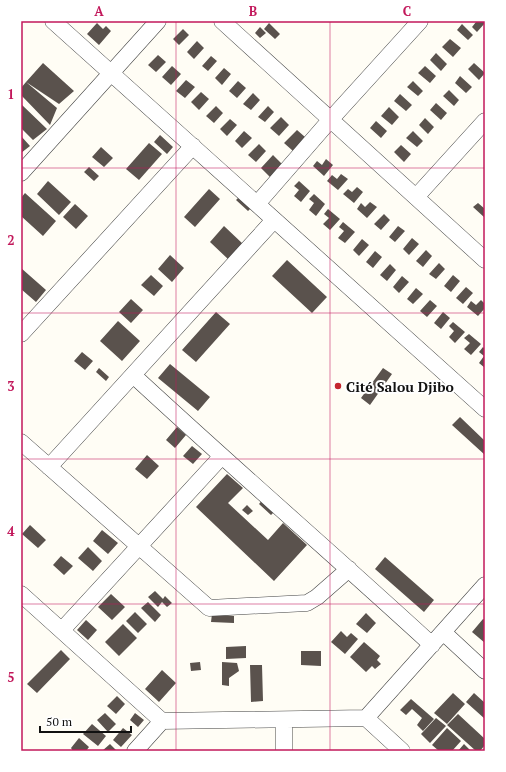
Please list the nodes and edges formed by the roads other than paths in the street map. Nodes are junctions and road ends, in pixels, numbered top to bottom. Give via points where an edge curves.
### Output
1 (54, 21) edge
2 (158, 21) edge
3 (222, 21) edge
4 (418, 22) edge
5 (111, 73) junction
6 (331, 119) junction
7 (485, 121) edge
8 (193, 146) junction
9 (21, 173) edge
10 (416, 197) junction
11 (257, 204) junction
12 (274, 220) junction
13 (483, 252) edge
14 (21, 334) edge
15 (133, 375) junction
16 (485, 409) edge
17 (21, 442) edge
18 (221, 457) junction
19 (49, 467) junction
20 (139, 547) junction
21 (349, 569) junction
22 (485, 585) edge
23 (21, 594) edge
24 (62, 630) junction
25 (443, 632) junction
26 (432, 644) junction
27 (485, 671) edge
28 (366, 718) junction
29 (284, 720) junction
30 (162, 721) junction
31 (135, 751) edge
32 (284, 751) edge
33 (402, 751) edge

1 - 5 street
2 - 5 street
3 - 6 street
4 - 6 street
5 - 8 street
5 - 9 street
6 - 10 street
6 - 11 street
7 - 10 street
8 - 11 street
8 - 14 street
10 - 13 street
11 - 12 street
12 - 15 street
12 - 16 street
15 - 18 street
15 - 19 street
17 - 19 street
18 - 20 street
18 - 21 street
19 - 20 street
20 - 21 street via 209,608 307,603
20 - 24 street
21 - 26 street
22 - 25 street
23 - 24 street
24 - 30 street
25 - 26 street
25 - 27 street
26 - 28 street
28 - 29 street
28 - 33 street
29 - 30 street
29 - 32 street
30 - 31 street

